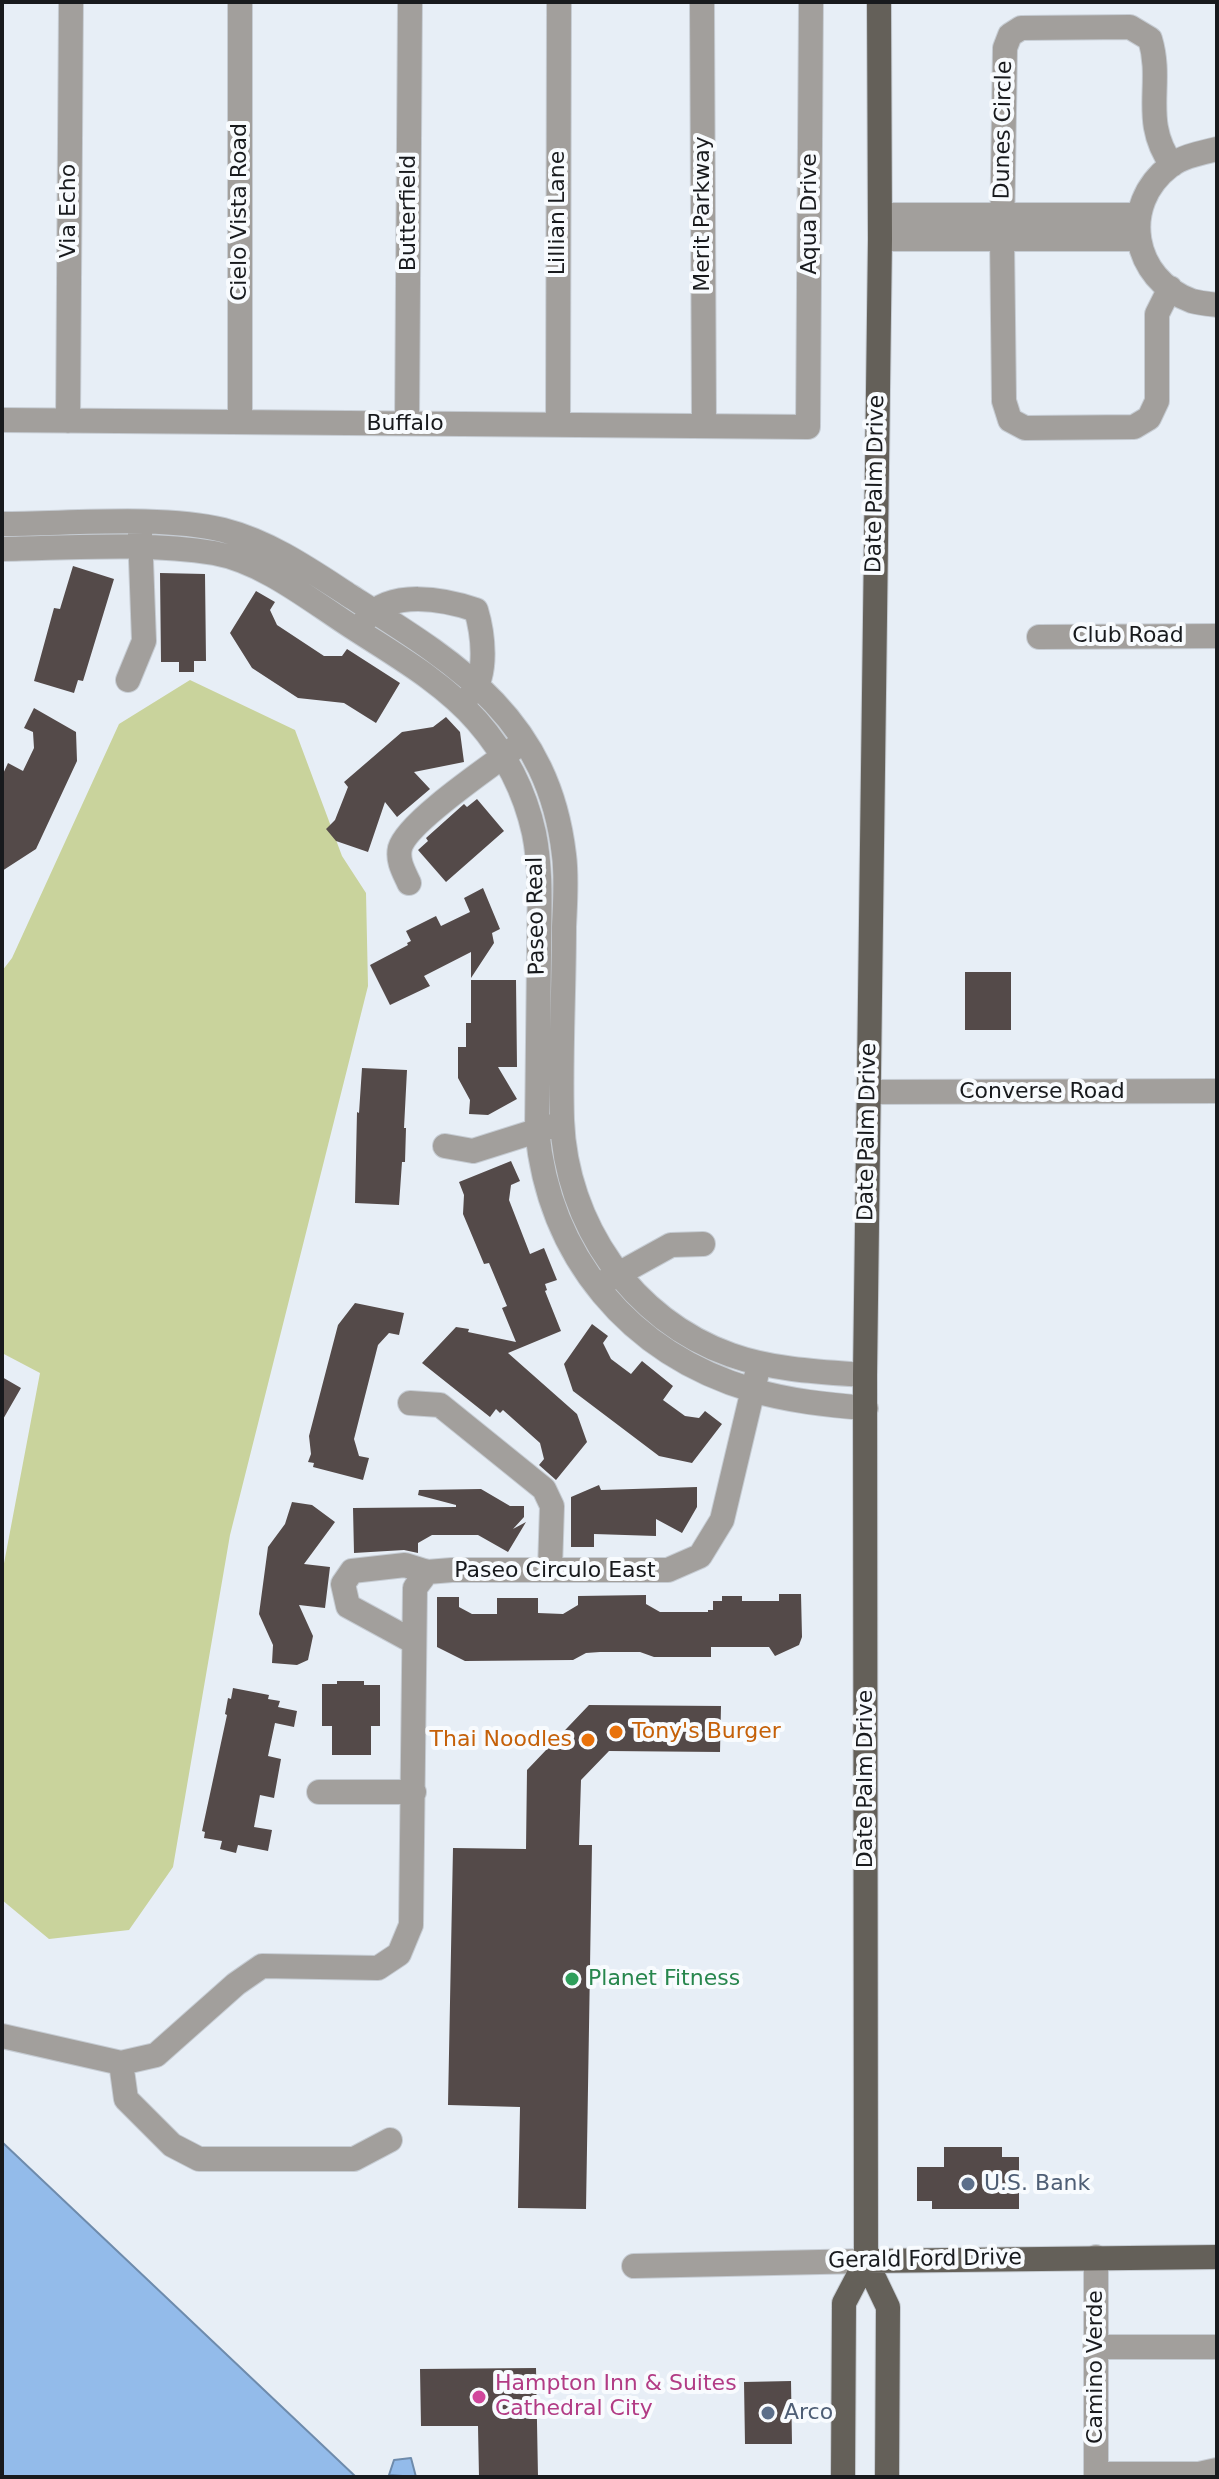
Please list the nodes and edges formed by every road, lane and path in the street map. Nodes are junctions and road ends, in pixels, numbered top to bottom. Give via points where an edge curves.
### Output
1 (71, 2) edge
2 (240, 2) edge
3 (410, 2) edge
4 (559, 2) edge
5 (702, 2) edge
6 (811, 2) edge
7 (879, 2) edge
8 (1217, 149) edge
9 (1172, 165) junction
10 (1002, 226) junction
11 (880, 227) junction
12 (1138, 227) junction
13 (1170, 288) junction
14 (1217, 305) edge
15 (2, 420) edge
16 (68, 421) junction
17 (240, 422) junction
18 (407, 423) junction
19 (558, 425) junction
20 (704, 426) junction
21 (808, 427) joint
22 (140, 523) junction
23 (2, 524) edge
24 (141, 548) junction
25 (2, 549) edge
26 (373, 611) junction
27 (357, 630) junction
28 (1217, 636) edge
29 (1039, 637) dead end
30 (128, 680) dead end
31 (479, 685) junction
32 (462, 705) junction
33 (524, 741) junction
34 (504, 757) junction
35 (409, 883) dead end
36 (564, 932) junction
37 (539, 933) junction
38 (1217, 1091) edge
39 (868, 1092) junction
40 (562, 1123) junction
41 (537, 1130) junction
42 (445, 1146) dead end
43 (703, 1244) dead end
44 (617, 1272) junction
45 (596, 1288) junction
46 (760, 1363) junction
47 (865, 1375) junction
48 (752, 1390) junction
49 (410, 1403) dead end
50 (866, 1408) junction
51 (550, 1569) junction
52 (427, 1572) junction
53 (414, 1642) junction
54 (319, 1792) dead end
55 (414, 1792) junction
56 (2, 2036) edge
57 (121, 2063) junction
58 (390, 2140) dead end
59 (1096, 2257) junction
60 (1217, 2257) edge
61 (866, 2261) junction
62 (634, 2266) dead end
63 (1095, 2347) junction
64 (1217, 2347) edge
65 (1217, 2470) edge
66 (1096, 2476) edge
67 (843, 2477) edge
68 (887, 2477) edge

1 - 16 street, Via Echo
2 - 17 street, Cielo Vista Road
3 - 18 street, Butterfield
4 - 19 street, Lillian Lane
5 - 20 street, Merit Parkway
6 - 21 street, Aqua Drive
7 - 11 main road, Date Palm Drive
8 - 9 street
9 - 10 street, Dunes Circle via 1159,147 1155,127 1150,39 1130,27 1021,28 1010,35 1005,48
9 - 12 street via 1149,190
10 - 11 street
10 - 12 street
10 - 13 street via 1004,401 1010,420 1025,428 1134,427 1149,418 1157,401 1157,314
11 - 39 main road, Date Palm Drive
12 - 13 street via 1153,273
13 - 14 street via 1192,301
15 - 16 street, Buffalo
16 - 17 street, Buffalo
17 - 18 street, Buffalo
18 - 19 street, Buffalo
19 - 20 street, Buffalo
20 - 21 street, Buffalo
22 - 23 street, Paseo Real
22 - 24 street
22 - 26 street, Paseo Real via 183,524 249,539
24 - 25 street, Paseo Real
24 - 27 street, Paseo Real via 213,553 253,566
24 - 30 street via 144,641
26 - 27 street
26 - 31 street, Paseo Real
26 - 31 street via 399,601 448,600 476,610 482,628
27 - 32 street, Paseo Real
28 - 29 street, Club Road
31 - 32 street
31 - 33 street, Paseo Real
32 - 34 street, Paseo Real
33 - 34 street
33 - 36 street, Paseo Real via 557,819 564,855
34 - 35 street via 419,822 401,844 398,859
34 - 37 street, Paseo Real via 533,833
36 - 37 street
36 - 40 street, Paseo Real
37 - 41 street, Paseo Real
38 - 39 street, Converse Road
39 - 47 main road, Date Palm Drive
40 - 41 street
40 - 44 street, Paseo Real via 581,1212
41 - 42 street via 473,1151
41 - 45 street, Paseo Real via 553,1207
43 - 44 street via 671,1245
44 - 45 street
44 - 46 street, Paseo Real via 627,1287 674,1326 709,1346
45 - 48 street, Paseo Real via 668,1350 694,1367
46 - 47 street, Paseo Real
46 - 48 street, Paseo Circulo East
47 - 50 main road, Date Palm Drive
48 - 50 street, Paseo Real
48 - 51 street, Paseo Circulo East via 722,1520 700,1556 668,1570
49 - 51 street via 440,1405 544,1489 552,1506
50 - 61 main road, Date Palm Drive
51 - 52 street, Paseo Circulo East
52 - 53 street, Paseo Circulo East via 415,1588
52 - 53 street via 405,1565 352,1571 343,1584 348,1606
53 - 55 street, Paseo Circulo East
54 - 55 street
55 - 57 street, Paseo Circulo East via 411,1925 399,1954 378,1968 262,1966 156,2055
56 - 57 street
57 - 58 street via 126,2099 172,2145 199,2159 354,2159
59 - 60 main road, Gerald Ford Drive
59 - 61 main road, Gerald Ford Drive
59 - 63 street, Camino Verde
61 - 62 street, Gerald Ford Drive
61 - 67 main road, Date Palm Drive via 844,2303
61 - 68 main road, Date Palm Drive via 888,2307
63 - 64 street
63 - 66 street, Camino Verde
65 - 66 street

